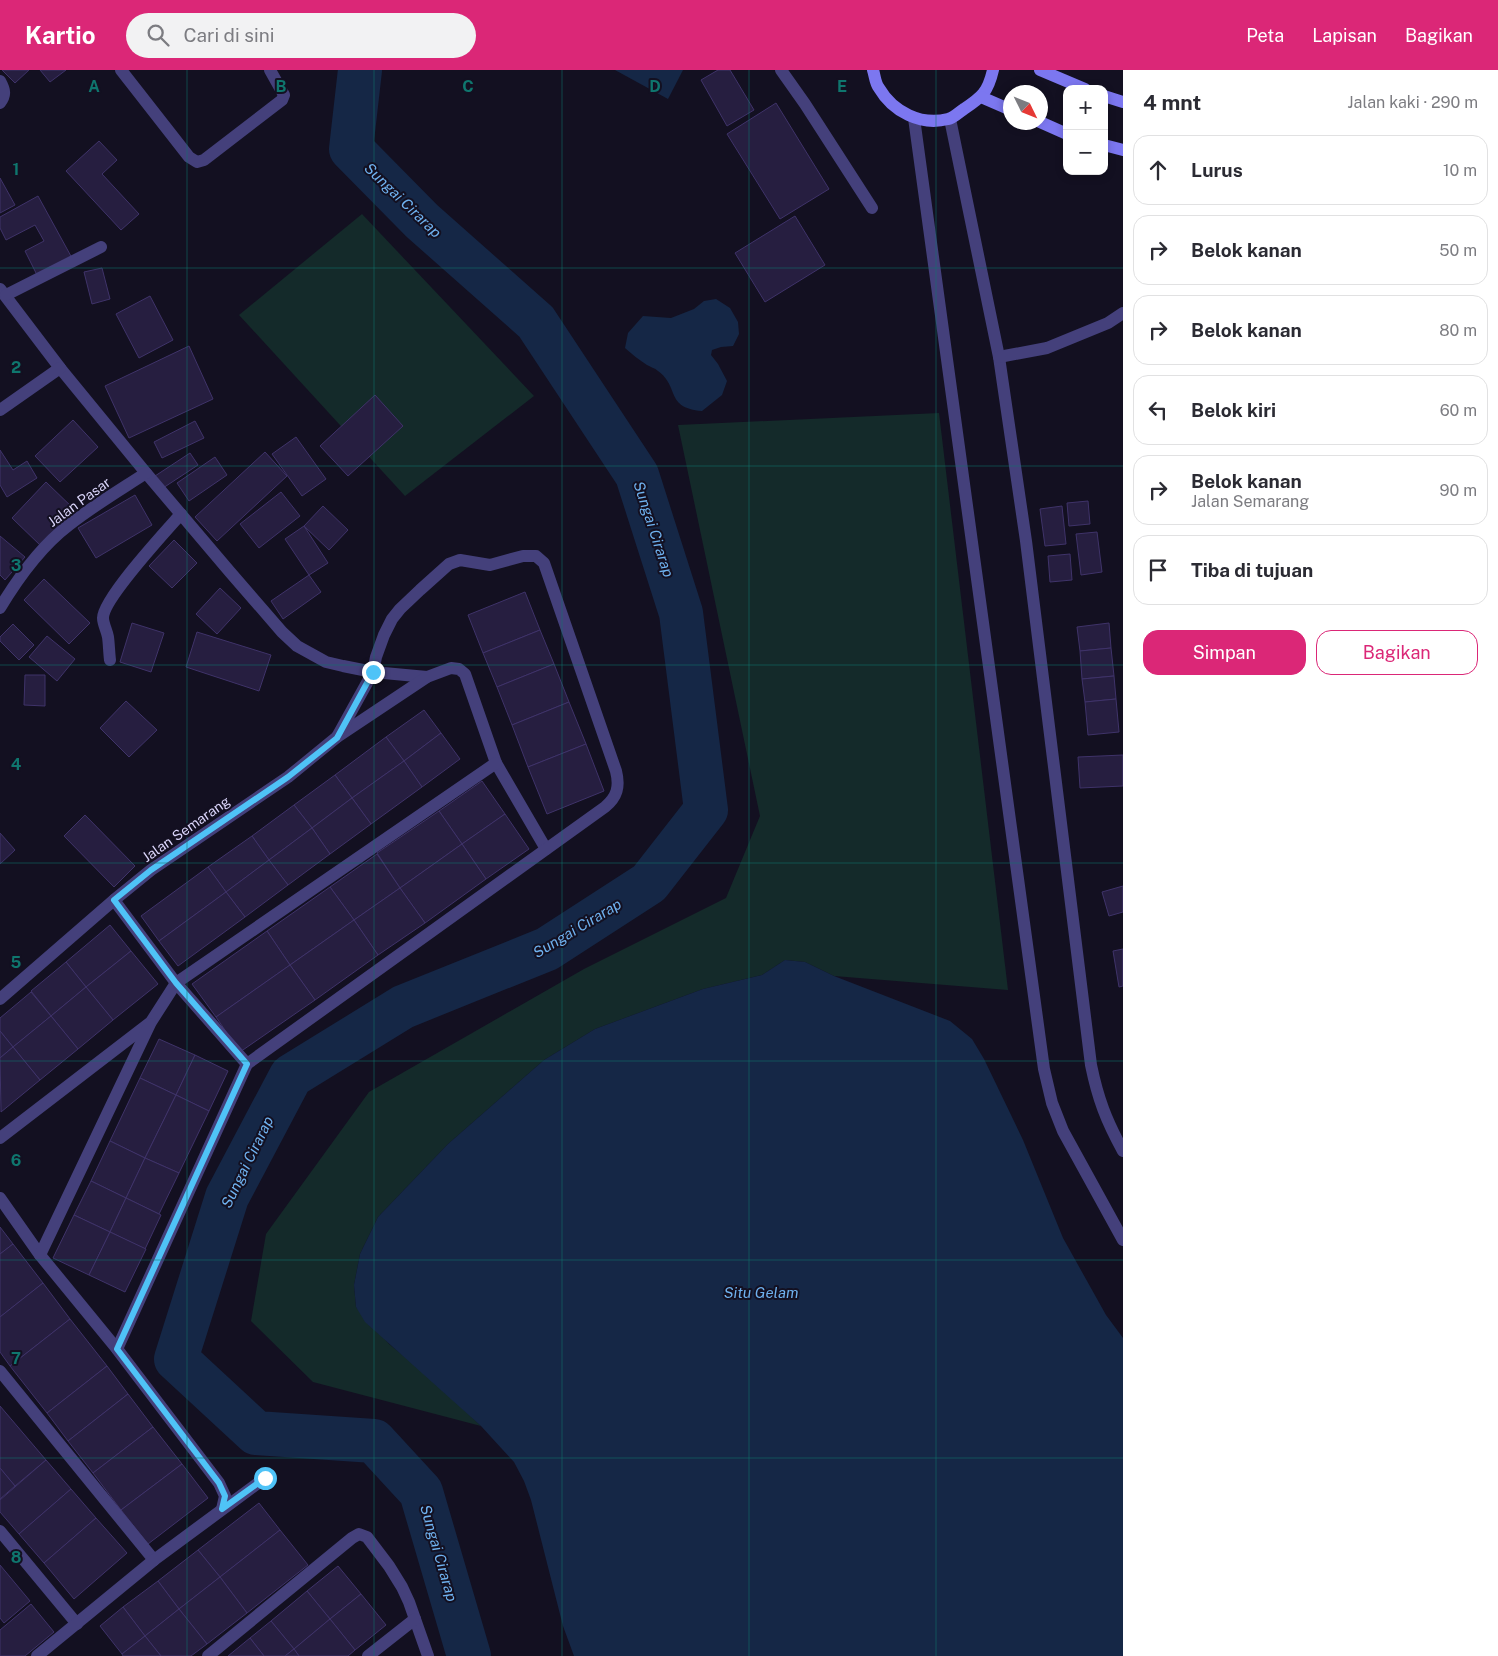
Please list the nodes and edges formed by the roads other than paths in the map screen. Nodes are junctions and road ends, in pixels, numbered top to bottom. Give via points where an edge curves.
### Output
1 (121, 70) edge
2 (270, 70) edge
3 (781, 70) edge
4 (873, 70) edge
5 (993, 70) edge
6 (1040, 70) edge
7 (0, 82) edge
8 (1076, 85) edge
9 (981, 97) junction
10 (1108, 97) edge
11 (1123, 102) edge
12 (0, 103) edge
13 (1003, 107) edge
14 (914, 118) junction
15 (950, 119) junction
16 (1048, 126) edge
17 (1063, 132) edge
18 (1108, 146) edge
19 (1123, 150) edge
20 (872, 208) dead end
21 (101, 247) dead end
22 (3, 292) edge
23 (1123, 313) edge
24 (999, 357) junction
25 (60, 368) junction
26 (0, 410) edge
27 (146, 473) junction
28 (181, 514) junction
29 (0, 608) edge
30 (110, 660) dead end
31 (373, 672) junction
32 (427, 677) junction
33 (337, 738) junction
34 (496, 763) junction
35 (546, 849) junction
36 (114, 900) junction
37 (176, 983) junction
38 (0, 999) edge
39 (151, 1022) junction
40 (247, 1064) junction
41 (0, 1138) edge
42 (1123, 1151) edge
43 (0, 1198) edge
44 (1123, 1240) edge
45 (40, 1255) junction
46 (117, 1349) junction
47 (0, 1371) edge
48 (265, 1478) dead end
49 (222, 1509) junction
50 (0, 1531) edge
51 (154, 1560) junction
52 (415, 1619) junction
53 (77, 1624) junction
54 (37, 1656) edge
55 (208, 1656) edge
56 (368, 1656) edge
57 (428, 1656) edge

1 - 2 street via 189,157 197,162 204,160 282,100 283,90
3 - 20 street
4 - 14 street via 878,87 892,106
5 - 9 street
6 - 8 street
7 - 12 street via 5,96
9 - 13 street
9 - 15 street
10 - 11 street
14 - 15 street
14 - 44 street via 1044,1068 1063,1132
15 - 24 street
16 - 17 street
18 - 19 street
21 - 22 street
22 - 25 street
23 - 24 street via 1108,323 1047,348
24 - 42 street via 1026,542 1091,1065 1107,1121
25 - 26 street
25 - 27 street
27 - 28 street
27 - 29 street, Jalan Pasar via 68,525 29,566
28 - 30 street via 107,606 103,618
28 - 31 street via 297,646 326,662
31 - 32 street
31 - 33 street, Jalan Semarang
31 - 35 street, Jalan Semarang via 381,642 392,619 449,564 460,560 490,565 530,555 544,563 618,778 617,792 610,803
32 - 33 street
32 - 34 street via 451,668 465,674
33 - 36 street, Jalan Semarang via 288,777 151,870
34 - 35 street
34 - 37 street
35 - 40 street, Jalan Semarang
36 - 37 street
36 - 38 street, Jalan Semarang
37 - 39 street
37 - 40 street
39 - 41 street
39 - 45 street
40 - 46 street
43 - 45 street
45 - 46 street
46 - 49 street via 219,1483 225,1496
47 - 51 street
48 - 49 street
49 - 51 street
50 - 53 street
51 - 53 street
52 - 55 street via 389,1566 367,1537 359,1534
52 - 56 street
52 - 57 street
53 - 54 street

